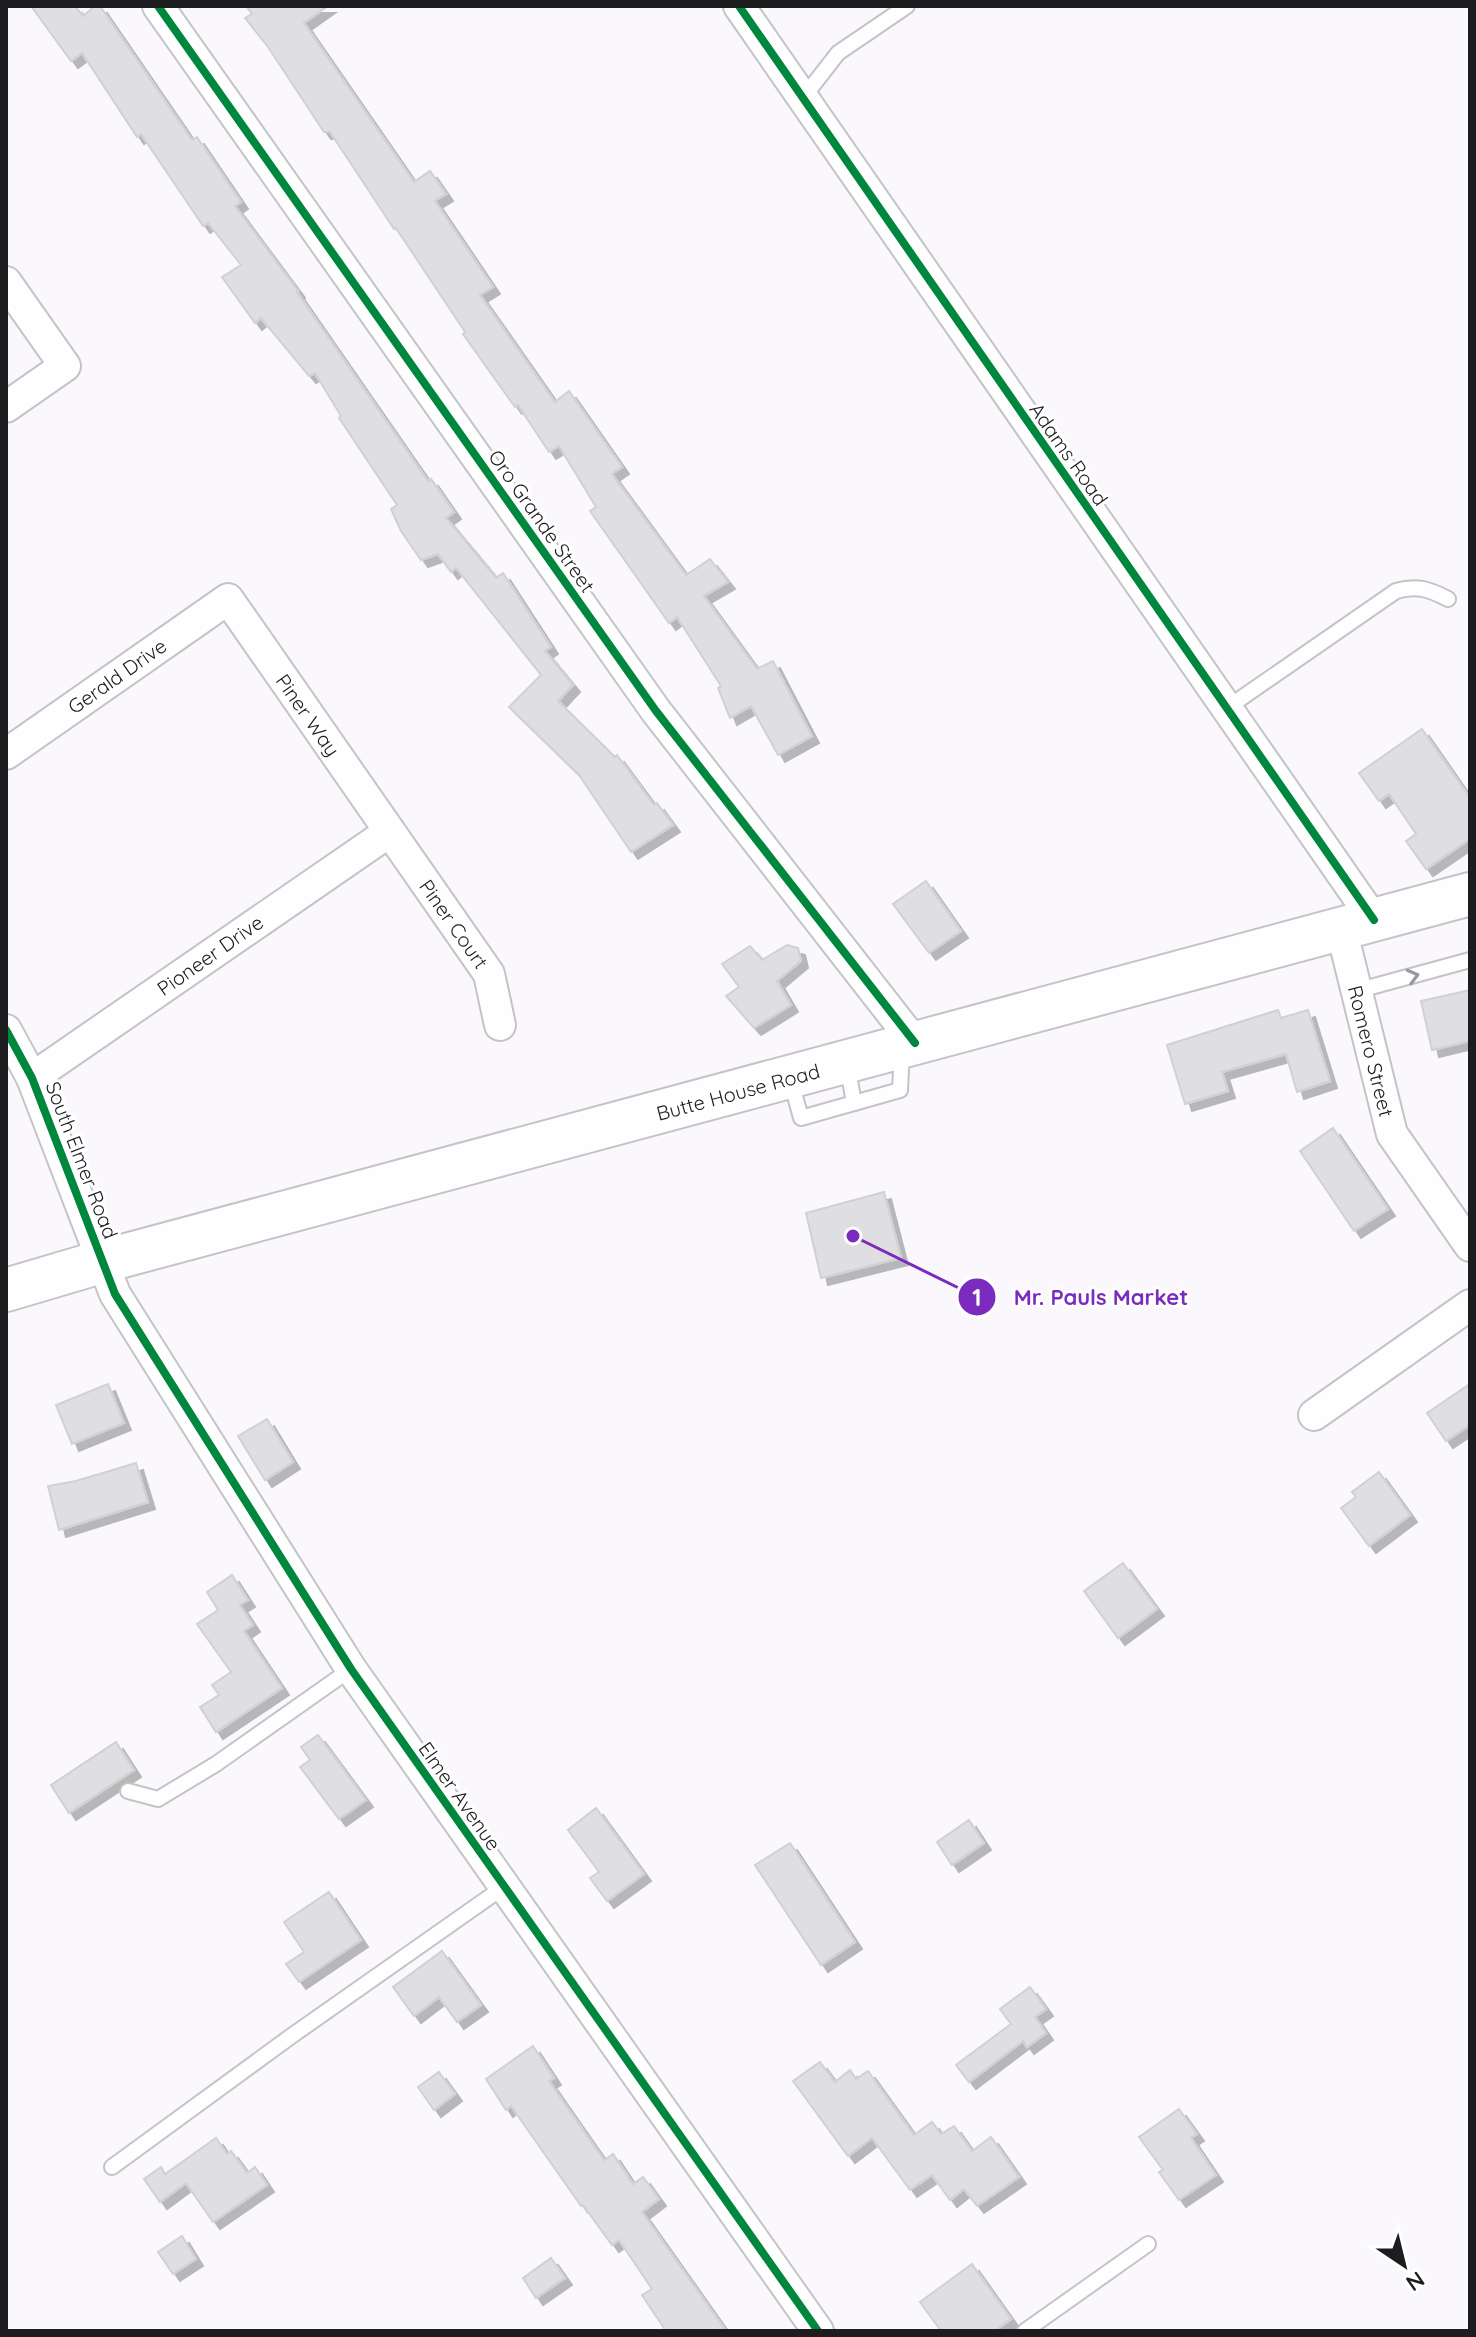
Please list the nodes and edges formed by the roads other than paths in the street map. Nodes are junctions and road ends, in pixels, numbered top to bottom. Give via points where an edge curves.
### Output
1 (158, 6) edge
2 (739, 6) edge
3 (907, 6) edge
4 (803, 98) junction
5 (6, 282) edge
6 (6, 407) edge
7 (228, 599) joint
8 (1448, 599) dead end
9 (1227, 708) junction
10 (6, 754) edge
11 (389, 832) junction
12 (1470, 894) edge
13 (1357, 924) junction
14 (1470, 960) edge
15 (1356, 991) junction
16 (500, 1025) dead end
17 (6, 1030) edge
18 (908, 1045) junction
19 (847, 1062) junction
20 (32, 1078) junction
21 (790, 1078) junction
22 (854, 1103) junction
23 (1470, 1246) edge
24 (104, 1261) junction
25 (6, 1290) edge
26 (1470, 1305) edge
27 (1314, 1415) dead end
28 (351, 1669) junction
29 (128, 1791) dead end
30 (505, 1886) junction
31 (112, 2167) dead end
32 (1148, 2244) dead end
33 (818, 2331) edge
34 (1025, 2331) edge

1 - 18 street, Oro Grande Street via 656,711
2 - 4 street, Adams Road
3 - 4 lane via 838,53
4 - 9 street, Adams Road
5 - 6 street via 65,366
7 - 10 street, Gerald Drive
7 - 11 street, Piner Way
8 - 9 lane via 1414,586 1396,591
9 - 13 street, Adams Road
11 - 16 street, Piner Court via 489,974
11 - 20 street, Pioneer Drive
12 - 13 main road, Butte House Road
13 - 15 street, Romero Street
13 - 18 main road, Butte House Road
15 -> 14 lane
15 - 23 street, Romero Street via 1392,1134
17 - 20 street, South Elmer Road
18 - 19 main road, Butte House Road
18 - 22 lane via 900,1090
19 - 21 main road, Butte House Road
19 - 22 lane
20 - 24 street, South Elmer Road
21 - 22 lane via 801,1118
21 - 24 main road, Butte House Road
24 - 25 main road, Butte House Road
24 - 28 street, Elmer Avenue via 115,1294
26 - 27 street
28 - 29 lane via 158,1799
28 - 30 street, Elmer Avenue
30 - 31 lane
30 - 33 street, Elmer Avenue
32 - 34 lane

